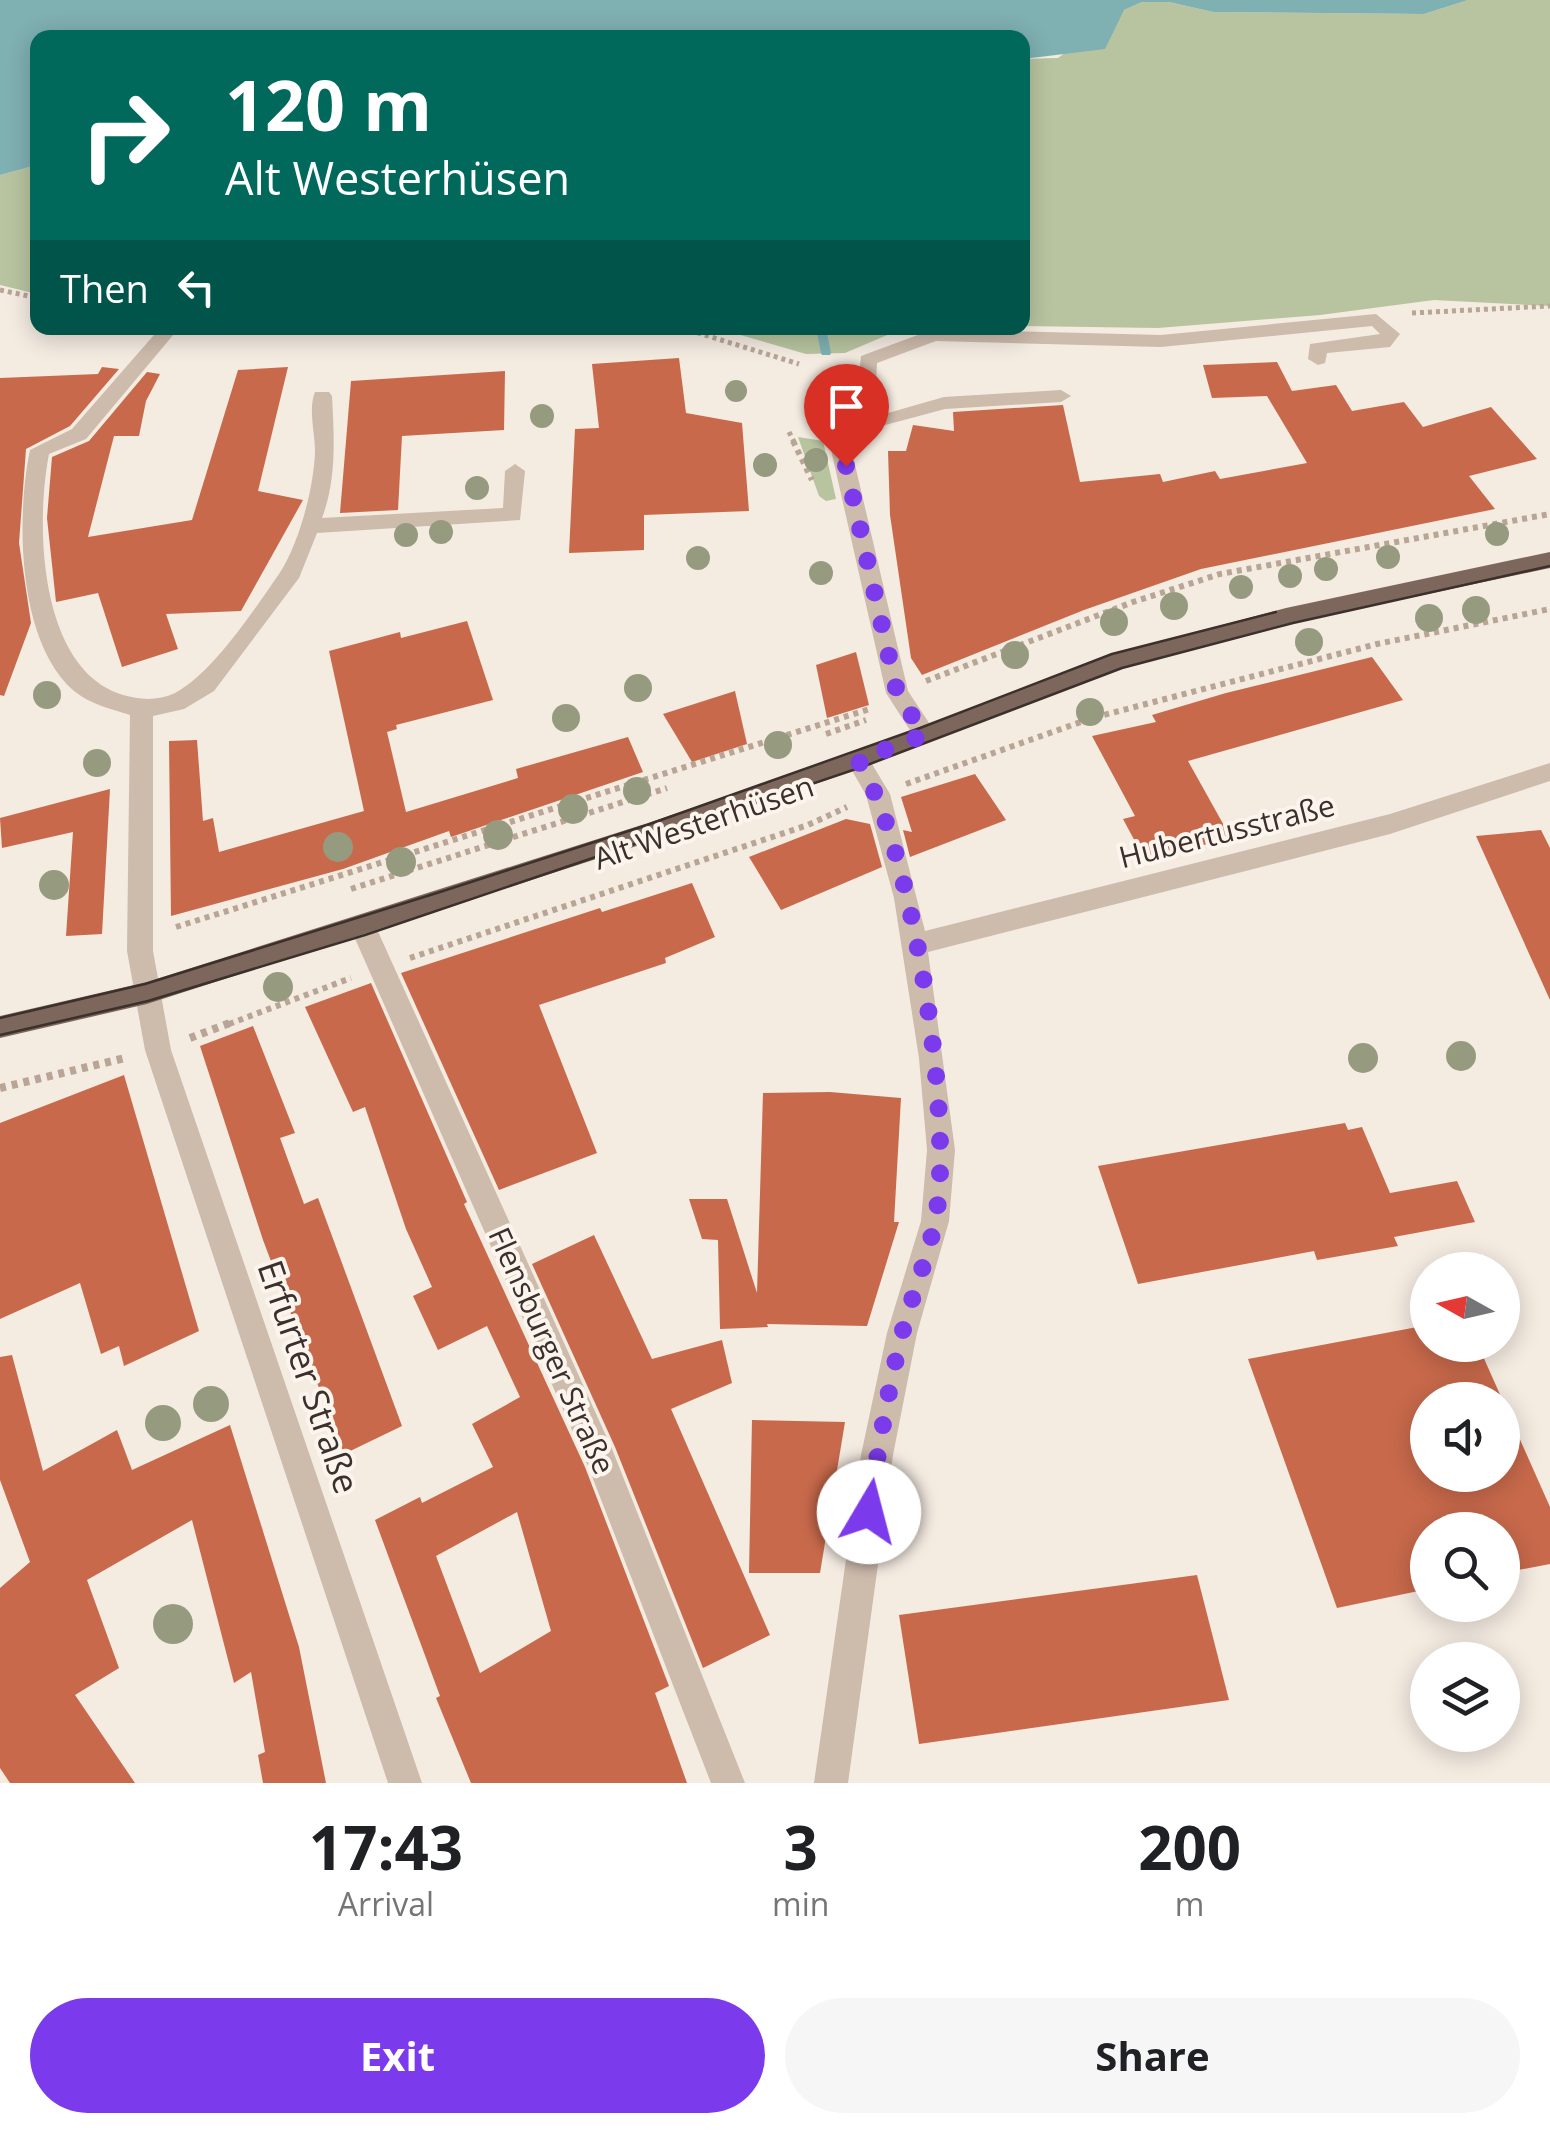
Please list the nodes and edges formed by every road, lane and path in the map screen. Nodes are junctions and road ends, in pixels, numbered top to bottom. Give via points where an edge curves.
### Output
1 (0, 290) edge
2 (30, 296) edge
3 (1550, 306) edge
4 (1376, 320) junction
5 (164, 335) edge
6 (705, 335) edge
7 (954, 335) edge
8 (1005, 335) edge
9 (1318, 359) dead end
10 (788, 360) dead end
11 (825, 379) dead end
12 (322, 396) dead end
13 (1061, 396) dead end
14 (864, 426) junction
15 (837, 434) junction
16 (515, 471) dead end
17 (1550, 514) edge
18 (312, 526) junction
19 (1550, 560) edge
20 (1550, 609) edge
21 (897, 692) junction
22 (142, 709) junction
23 (878, 715) dead end
24 (924, 735) junction
25 (822, 736) dead end
26 (858, 760) junction
27 (1550, 772) edge
28 (674, 786) dead end
29 (878, 794) junction
30 (345, 891) dead end
31 (362, 925) junction
32 (140, 942) junction
33 (916, 944) junction
34 (380, 968) junction
35 (146, 993) junction
36 (0, 1027) edge
37 (158, 1050) junction
38 (0, 1088) edge
39 (405, 1783) edge
40 (728, 1783) edge
41 (832, 1783) edge

1 - 2 path
3 - 4 path via 1437,310
4 - 8 street via 1178,340
4 - 9 street via 1389,328 1389,339 1317,348
5 - 22 street via 91,422 70,440 40,450 33,485 39,580 61,659 81,684
6 - 10 path
7 - 14 street via 922,337 868,360
11 - 15 street
12 - 18 street via 324,475
13 - 14 street via 944,403
14 - 15 street
15 - 21 street
16 - 18 street via 514,515
17 - 21 path via 1220,574
18 - 22 street via 291,573 211,681 183,700
19 - 24 main road, Alt Westerhüsen via 1286,616 1117,661
20 - 29 path, Alt Westerhüsen via 1376,644 1092,718
21 - 24 street
21 - 32 path via 866,711
22 - 32 street, Erfurter Straße
23 - 25 path
24 - 26 main road, Alt Westerhüsen
26 - 29 street
26 - 31 main road, Alt Westerhüsen
27 - 33 street, Hubertusstraße via 1416,818
28 - 30 path
29 - 33 street
29 - 34 path, Alt Westerhüsen via 808,824
31 - 34 street, Flensburger Straße
31 - 35 main road, Alt Westerhüsen
32 - 35 street, Erfurter Straße
33 - 41 street via 938,1103 938,1205 877,1455
34 - 37 path, Alt Westerhüsen
34 - 40 street, Flensburger Straße via 600,1460
35 - 36 main road, Alt Westerhüsen
35 - 37 street, Erfurter Straße
37 - 38 path, Alt Westerhüsen
37 - 39 street, Erfurter Straße

